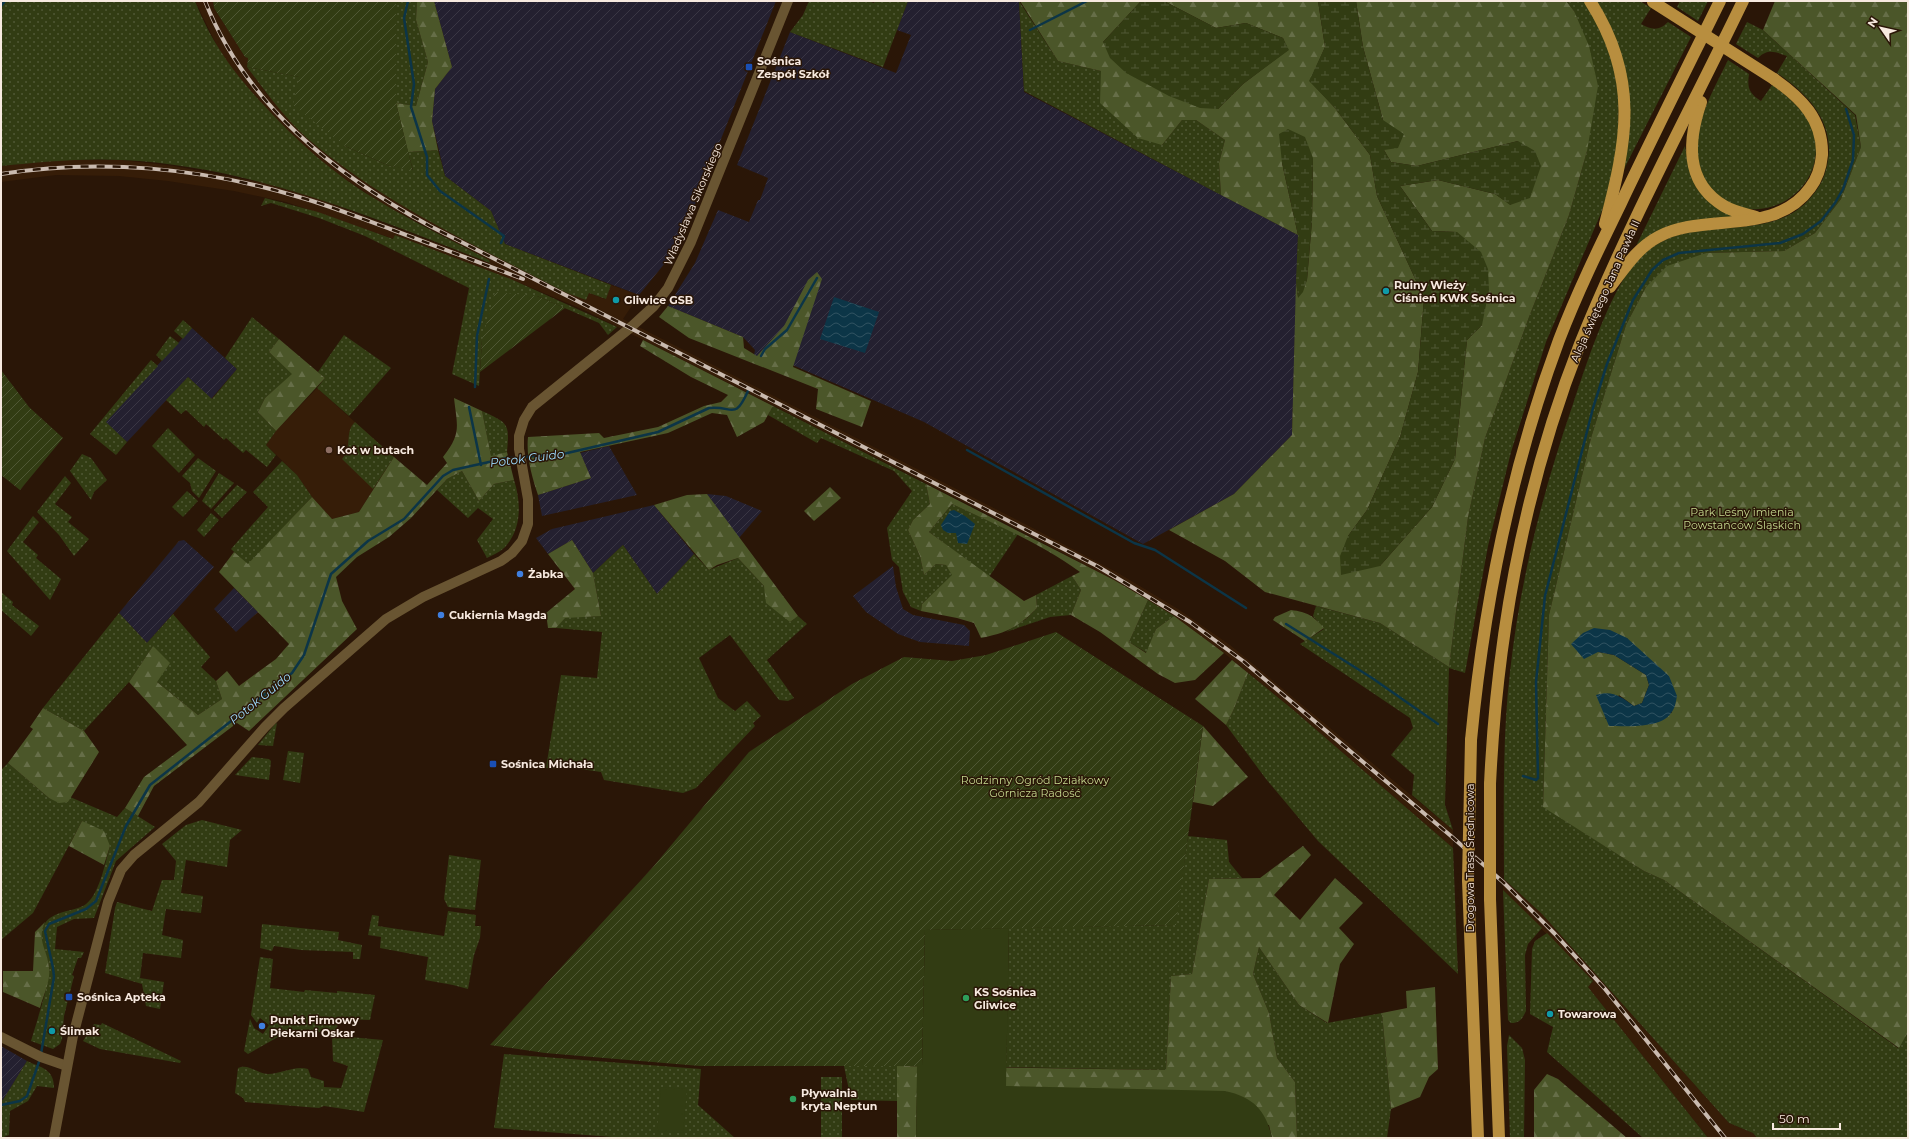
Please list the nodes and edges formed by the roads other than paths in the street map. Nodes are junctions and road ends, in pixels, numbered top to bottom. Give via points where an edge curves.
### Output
1 (788, 1) edge
2 (1590, 1) edge
3 (1652, 1) edge
4 (1720, 1) edge
5 (1743, 1) edge
6 (1715, 59) junction
7 (1758, 217) junction
8 (1598, 252) junction
9 (1596, 306) junction
10 (1492, 580) joint
11 (1506, 620) joint
12 (1, 1037) edge
13 (67, 1066) junction
14 (54, 1138) edge
15 (1478, 1138) edge
16 (1499, 1138) edge

1 - 13 street, Władysława Sikorskiego via 691,242 668,288 654,306 630,328 532,407 524,420 518,449 528,499 528,524 522,541 512,554 501,561 423,597 386,619 273,719 194,807 127,862 115,881 110,896
2 - 8 main road via 1606,28 1616,53 1625,103 1625,133 1619,171
3 - 7 main road, bridge via 1774,79 1799,99 1815,118 1821,139 1822,158 1816,179 1801,199 1778,213
4 - 8 main road, Aleja świętego Jana Pawła II
5 - 6 main road, Aleja świętego Jana Pawła II
6 - 7 main road via 1695,120 1691,146 1693,166 1704,189 1714,199 1736,211
6 - 9 main road, Aleja świętego Jana Pawła II
7 - 9 main road via 1676,230 1658,237 1640,249
8 - 10 main road, Aleja świętego Jana Pawła II via 1546,377 1516,477
9 - 11 main road, Aleja świętego Jana Pawła II via 1555,416 1529,509
10 - 15 main road, Drogowa Trasa Średnicowa, bridge via 1471,740 1468,880
11 - 16 main road, Drogowa Trasa Średnicowa, bridge via 1492,750 1490,899
12 - 13 street via 48,1060
13 - 14 street, Władysława Sikorskiego

